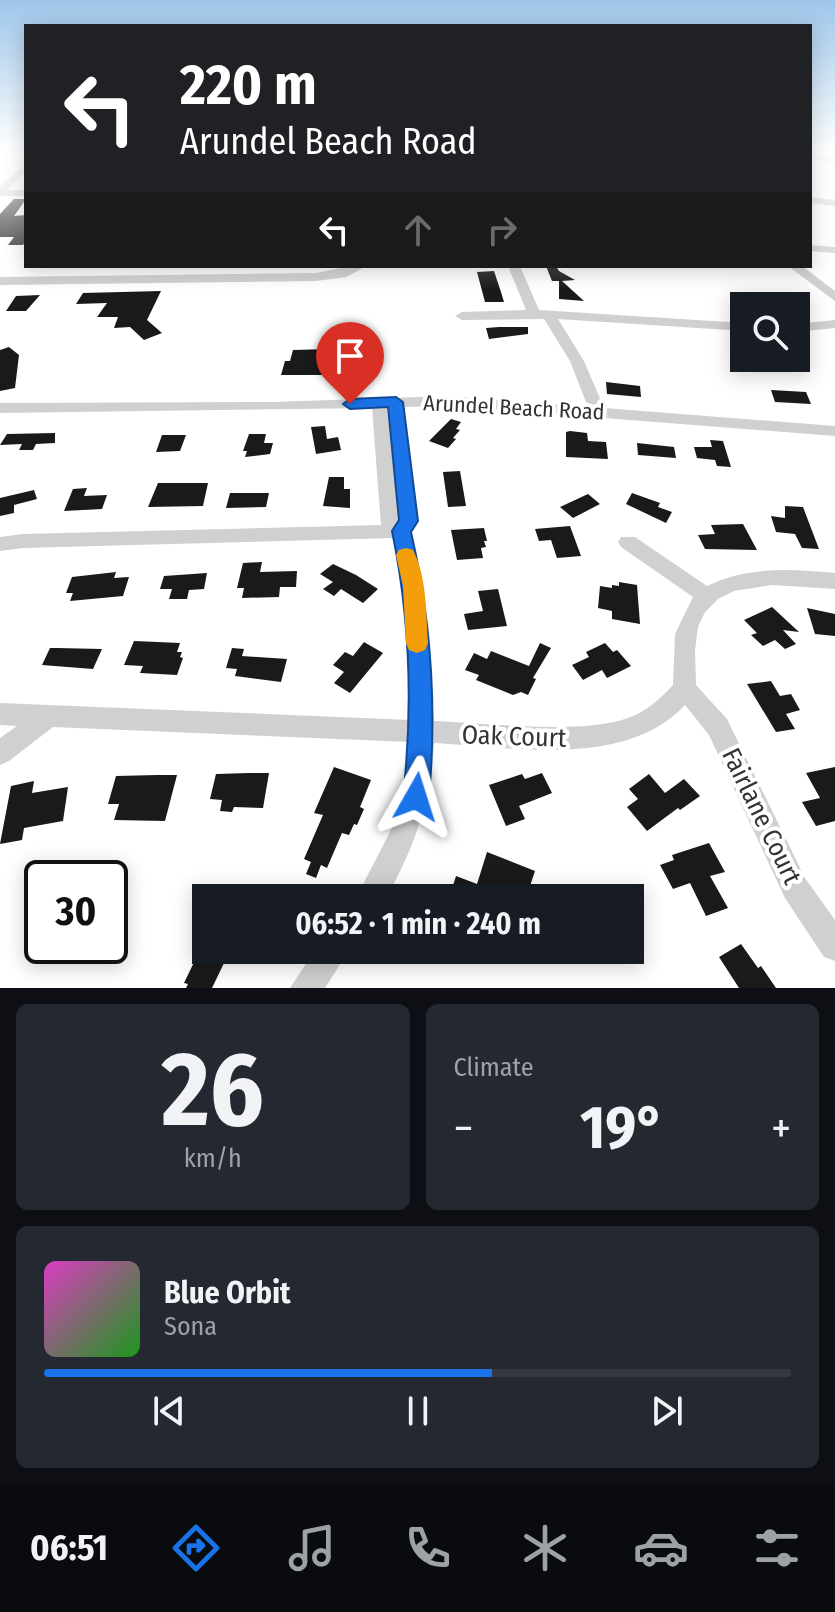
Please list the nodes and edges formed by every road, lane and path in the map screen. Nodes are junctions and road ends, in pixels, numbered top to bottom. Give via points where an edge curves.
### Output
1 (812, 200) edge
2 (835, 203) edge
3 (812, 248) edge
4 (835, 250) edge
5 (68, 268) edge
6 (358, 268) edge
7 (515, 268) edge
8 (797, 268) edge
9 (210, 272) edge
10 (59, 280) junction
11 (0, 281) edge
12 (835, 297) edge
13 (541, 314) junction
14 (462, 316) dead end
15 (835, 324) edge
16 (730, 326) edge
17 (810, 327) edge
18 (387, 402) junction
19 (0, 408) edge
20 (597, 412) junction
21 (835, 431) edge
22 (401, 531) junction
23 (628, 542) dead end
24 (0, 544) edge
25 (835, 581) edge
26 (707, 596) junction
27 (685, 689) junction
28 (0, 714) edge
29 (48, 717) junction
30 (423, 733) junction
31 (0, 753) edge
32 (378, 884) edge
33 (835, 946) edge
34 (324, 964) edge
35 (306, 988) edge

1 - 2 street
3 - 4 street
5 - 10 street
6 - 9 street via 316,277
7 - 13 street
8 - 12 street
9 - 10 street
10 - 11 street
13 - 14 street
13 - 16 street
13 - 20 street via 564,335
15 - 17 street
18 - 19 street, Arundel Beach Road
18 - 20 street, Arundel Beach Road
18 - 22 street via 390,524
20 - 21 street, Arundel Beach Road
22 - 24 street
22 - 30 street via 413,586
23 - 26 street
25 - 26 street via 757,577
26 - 27 street via 686,629
27 - 30 street, Oak Court via 661,716 617,735
27 - 33 street, Fairlane Court via 718,727 795,888
28 - 29 street, Oak Court
29 - 30 street, Oak Court
29 - 31 street
30 - 32 street via 414,802 402,840
34 - 35 street

